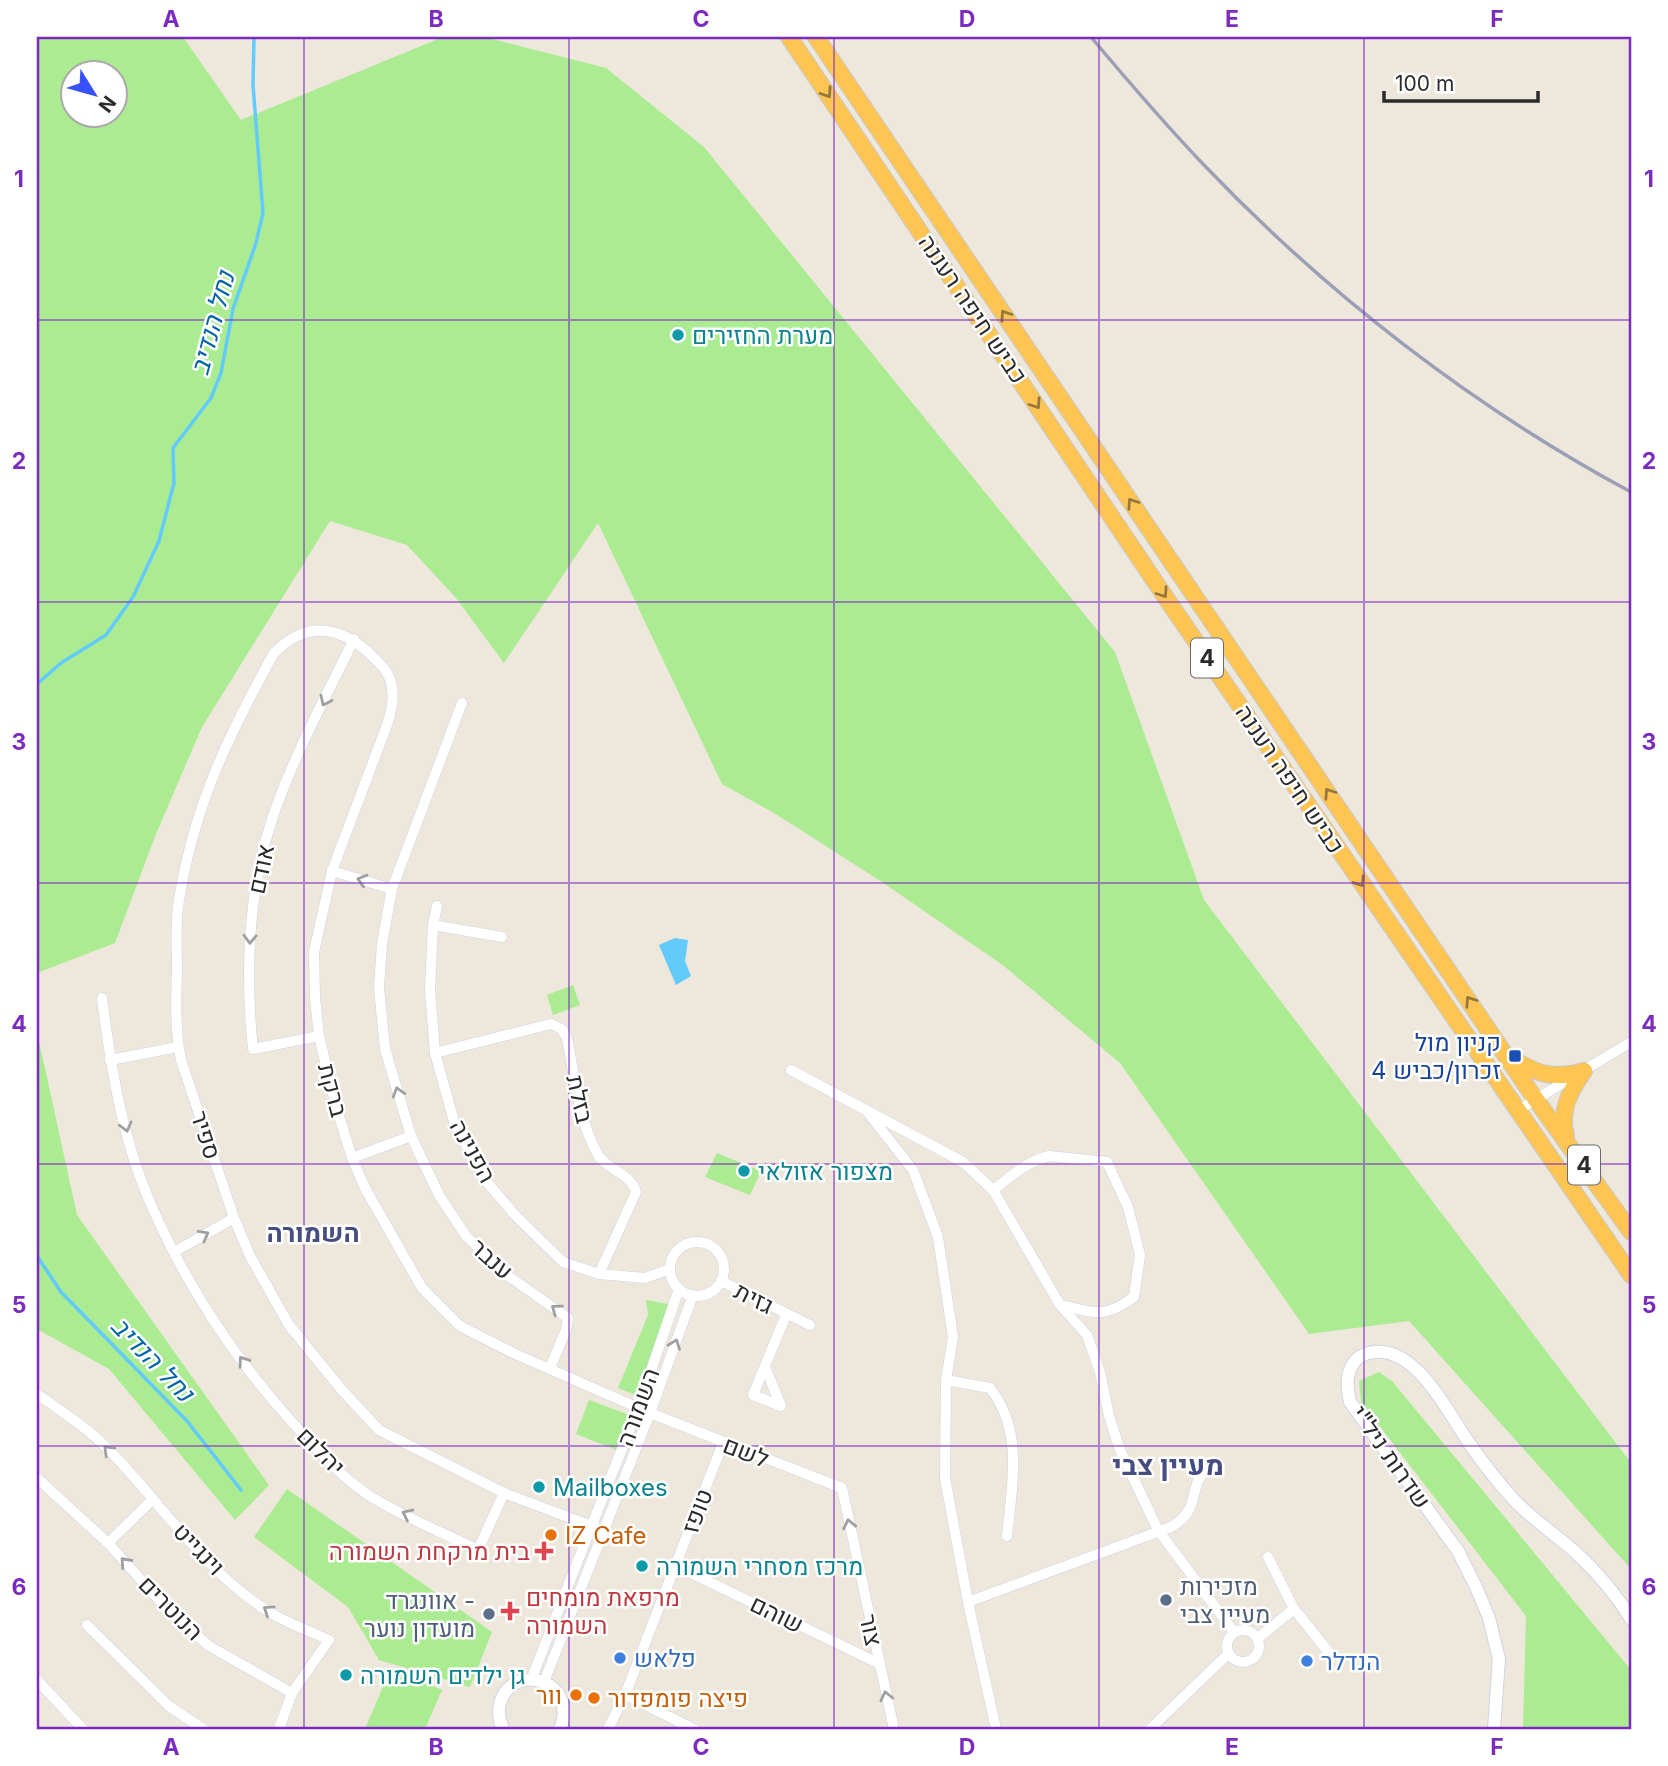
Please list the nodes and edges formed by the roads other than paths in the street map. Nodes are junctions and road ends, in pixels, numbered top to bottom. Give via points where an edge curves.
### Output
1 (789, 37) edge
2 (816, 37) edge
3 (354, 639) junction
4 (463, 703) dead end
5 (332, 871) junction
6 (392, 889) junction
7 (437, 906) dead end
8 (433, 925) junction
9 (502, 937) dead end
10 (102, 998) dead end
11 (319, 1036) junction
12 (1631, 1042) edge
13 (178, 1047) junction
14 (435, 1053) junction
15 (1507, 1055) junction
16 (110, 1060) junction
17 (791, 1070) dead end
18 (1584, 1071) junction
19 (1536, 1098) junction
20 (1518, 1110) junction
21 (866, 1111) junction
22 (411, 1136) junction
23 (1568, 1142) junction
24 (352, 1158) junction
25 (993, 1190) junction
26 (234, 1218) junction
27 (1631, 1232) edge
28 (174, 1252) junction
29 (670, 1269) junction
30 (599, 1274) junction
31 (1631, 1275) edge
32 (721, 1281) junction
33 (679, 1289) junction
34 (693, 1296) junction
35 (1060, 1304) junction
36 (786, 1315) junction
37 (810, 1325) dead end
38 (765, 1367) dead end
39 (550, 1368) junction
40 (946, 1380) junction
41 (37, 1394) edge
42 (638, 1408) junction
43 (650, 1413) junction
44 (725, 1446) junction
45 (1216, 1464) dead end
46 (37, 1478) edge
47 (842, 1488) joint
48 (504, 1493) junction
49 (152, 1500) junction
50 (593, 1526) junction
51 (1158, 1530) junction
52 (605, 1531) junction
53 (1007, 1536) dead end
54 (108, 1543) junction
55 (1268, 1557) dead end
56 (676, 1566) junction
57 (968, 1602) junction
58 (1294, 1609) junction
59 (1631, 1619) edge
60 (87, 1625) dead end
61 (1234, 1632) junction
62 (1258, 1639) junction
63 (1229, 1653) junction
64 (1331, 1655) dead end
65 (878, 1663) junction
66 (37, 1680) edge
67 (538, 1681) junction
68 (292, 1693) junction
69 (625, 1695) junction
70 (83, 1729) edge
71 (203, 1729) edge
72 (279, 1729) edge
73 (503, 1729) edge
74 (559, 1729) edge
75 (608, 1729) edge
76 (694, 1729) edge
77 (894, 1729) edge
78 (996, 1729) edge
79 (1150, 1729) edge
80 (1494, 1729) edge

1 -> 20 highway, כביש חיפה רעננה / 4
15 -> 2 highway, כביש חיפה רעננה / 4
3 - 5 street, ברקת via 385,667 393,704
3 -> 11 street, אודם via 284,788 263,850 251,919 247,996 253,1049
3 - 13 street, ספיר via 326,629 287,640 274,653 216,764 192,832 178,903
4 - 6 street, ענבר
6 -> 5 street
5 - 11 street, ברקת via 314,952
22 -> 6 street, ענבר via 385,1049 379,987
7 - 8 street, הפנינה
8 - 9 street
8 - 14 street, הפנינה via 429,990
10 - 16 street, יהלום
11 - 24 street, ברקת
12 - 18 street
13 - 16 street
13 - 26 street, ספיר
14 - 30 street, הפנינה via 455,1125 486,1181 563,1262
14 - 30 street, בזלת via 551,1024 562,1029 590,1141 600,1159 634,1183 636,1192
15 - 18 highway via 1540,1074 1566,1076
15 - 19 highway, כביש חיפה רעננה / 4
16 -> 28 street, יהלום via 152,1208
17 - 21 street
18 - 19 street
18 - 23 highway via 1565,1107
19 - 20 street
19 - 23 highway, כביש חיפה רעננה / 4
20 - 31 highway, כביש חיפה רעננה / 4
21 - 25 street via 962,1162
21 - 40 street via 913,1170 938,1237 953,1337
22 - 24 street
39 -> 22 street, ענבר via 568,1318 507,1275 466,1236 439,1195
23 - 27 highway, כביש חיפה רעננה / 4
24 - 39 street, ברקת via 422,1288 460,1326
25 - 35 street
25 - 35 street via 1027,1165 1049,1156 1107,1162 1128,1207 1140,1255 1134,1297 1105,1313
28 -> 26 street
26 - 48 street, ספיר via 289,1325 363,1415 379,1430
48 -> 28 street, יהלום via 478,1550 372,1497 334,1466 268,1395 215,1321
29 - 30 street, הפנינה via 645,1278
29 - 32 street via 680,1248 703,1242 720,1256
29 - 33 street
32 - 34 street via 707,1294
32 - 36 street, גזית
33 - 34 street
33 - 42 street, השמורה
43 -> 34 street, השמורה
35 - 51 street via 1087,1335 1120,1450
36 - 37 street, גזית
36 - 38 street, גזית
39 - 42 street, ברקת
40 - 53 street via 990,1388 1001,1401 1015,1458
40 - 57 street via 945,1478
49 -> 41 street, וינגייט via 112,1453
42 - 43 street, ברקת
42 - 50 street, השמורה
43 - 44 street, לשם
43 - 52 street, השמורה
44 - 47 street, לשם
44 - 56 street, טופז
45 - 51 street via 1197,1479 1187,1516
46 - 54 street, הנוטרים
65 -> 47 street, צור
48 - 50 street, ספיר
49 - 54 street
68 -> 49 street, וינגייט via 329,1640 270,1613 228,1579
50 - 52 street, ספיר
50 - 67 street, השמורה
51 - 57 street
51 - 61 street
52 - 67 street, השמורה
68 -> 54 street, הנוטרים via 209,1646 167,1609
55 - 58 street
56 - 65 street, שוהם
56 - 69 street, טופז
57 - 78 street
58 - 62 street
58 - 64 street
59 - 80 street, שדרות ניל"י via 1604,1582 1508,1493 1418,1372 1405,1360 1383,1351 1356,1359 1348,1373 1350,1402 1458,1551 1489,1618 1499,1659
60 - 71 street via 169,1706
61 - 62 street via 1250,1631
61 - 63 street via 1228,1640
62 - 63 street via 1260,1648 1251,1661 1236,1661
63 - 79 street
77 -> 65 street, צור
66 - 70 street
67 - 73 street via 518,1682 502,1697 499,1715
67 - 74 street via 556,1690 563,1705
68 - 72 street
69 - 75 street, טופז
69 - 76 street

